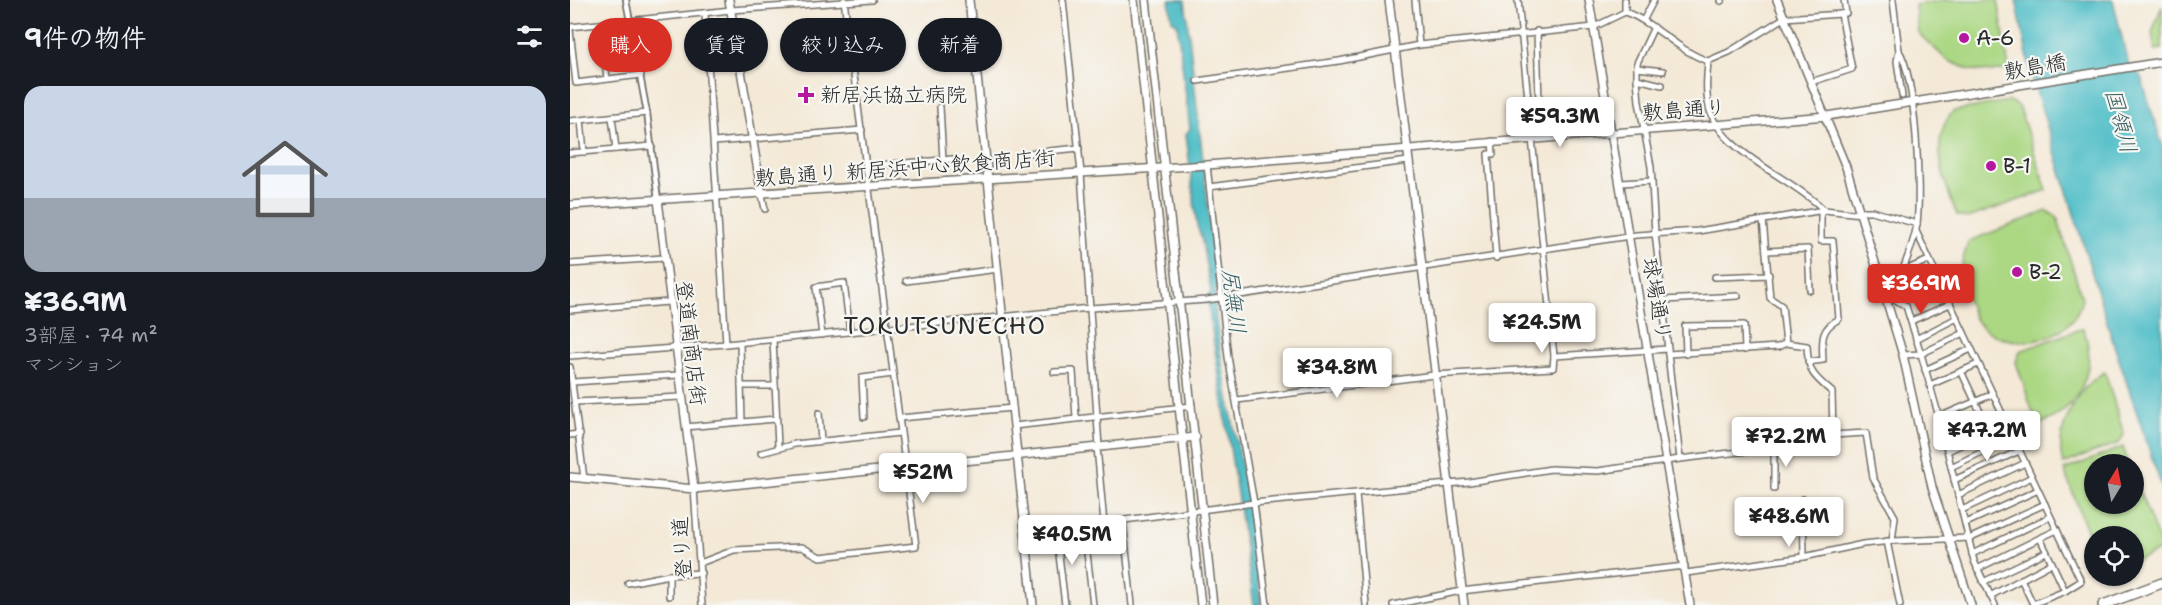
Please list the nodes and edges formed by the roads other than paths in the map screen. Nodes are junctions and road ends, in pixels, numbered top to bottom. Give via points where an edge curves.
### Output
1 (626, 0) edge
2 (729, 0) edge
3 (872, 0) edge
4 (969, 0) edge
5 (1064, 0) edge
6 (1134, 0) edge
7 (1146, 0) edge
8 (1389, 0) edge
9 (1415, 0) edge
10 (1518, 0) edge
11 (1589, 0) edge
12 (1624, 0) edge
13 (1654, 0) edge
14 (1777, 0) edge
15 (1844, 0) edge
16 (1893, 0) edge
17 (845, 2) edge
18 (731, 10) junction
19 (1625, 12) junction
20 (705, 14) junction
21 (1841, 14) junction
22 (629, 18) edge
23 (668, 18) edge
24 (1784, 18) junction
25 (1136, 19) junction
26 (1148, 19) junction
27 (1644, 19) junction
28 (588, 26) edge
29 (1593, 27) junction
30 (1654, 27) junction
31 (570, 28) edge
32 (1538, 31) junction
33 (1521, 35) junction
34 (1419, 45) junction
35 (1395, 49) junction
36 (1899, 51) junction
37 (1708, 61) junction
38 (2162, 62) edge
39 (1637, 68) junction
40 (1663, 71) dead end
41 (606, 72) edge
42 (640, 72) edge
43 (641, 75) junction
44 (607, 79) junction
45 (1637, 80) junction
46 (1197, 81) dead end
47 (1811, 82) junction
48 (1662, 85) dead end
49 (1902, 96) dead end
50 (1539, 104) dead end
51 (1913, 104) junction
52 (940, 106) dead end
53 (647, 113) junction
54 (1827, 116) junction
55 (612, 117) junction
56 (581, 120) junction
57 (570, 121) edge
58 (1719, 125) junction
59 (862, 130) junction
60 (1644, 130) junction
61 (1612, 132) junction
62 (754, 138) junction
63 (1532, 138) junction
64 (1492, 141) junction
65 (714, 142) junction
66 (652, 146) junction
67 (1079, 148) junction
68 (616, 149) junction
69 (1406, 149) junction
70 (584, 152) junction
71 (570, 153) edge
72 (1029, 153) dead end
73 (952, 159) dead end
74 (943, 160) junction
75 (1408, 161) junction
76 (1206, 165) junction
77 (866, 166) junction
78 (1164, 167) junction
79 (1153, 168) junction
80 (1082, 173) junction
81 (988, 179) junction
82 (1653, 181) junction
83 (1621, 183) junction
84 (869, 187) junction
85 (1209, 187) junction
86 (762, 195) junction
87 (717, 197) junction
88 (658, 200) junction
89 (570, 205) edge
90 (765, 209) dead end
91 (1822, 210) junction
92 (1860, 212) junction
93 (1763, 220) junction
94 (1917, 224) junction
95 (1916, 231) junction
96 (1655, 233) junction
97 (1630, 237) junction
98 (1544, 249) junction
99 (1767, 250) junction
100 (664, 258) junction
101 (1496, 258) junction
102 (1929, 260) junction
103 (570, 264) edge
104 (998, 269) junction
105 (1420, 269) junction
106 (1900, 272) junction
107 (1769, 275) junction
108 (1715, 277) dead end
109 (906, 281) dead end
110 (1810, 290) dead end
111 (1738, 296) dead end
112 (1220, 298) junction
113 (1889, 299) junction
114 (1179, 300) junction
115 (1664, 300) junction
116 (669, 302) junction
117 (1168, 302) junction
118 (1950, 304) junction
119 (1090, 308) junction
120 (570, 310) edge
121 (1003, 317) junction
122 (1957, 318) junction
123 (1911, 321) junction
124 (887, 328) junction
125 (850, 332) junction
126 (1964, 333) junction
127 (822, 335) junction
128 (1916, 339) junction
129 (773, 340) junction
130 (740, 343) junction
131 (1786, 343) junction
132 (726, 344) junction
133 (675, 349) junction
134 (1971, 349) junction
135 (1649, 350) junction
136 (1745, 350) junction
137 (1668, 352) junction
138 (1686, 354) junction
139 (1921, 354) junction
140 (1903, 355) junction
141 (570, 356) edge
142 (1554, 356) junction
143 (1808, 362) junction
144 (1978, 364) junction
145 (570, 367) edge
146 (1925, 370) junction
147 (1054, 372) dead end
148 (1960, 372) junction
149 (893, 374) junction
150 (678, 375) junction
151 (1434, 375) junction
152 (573, 382) junction
153 (1930, 385) junction
154 (741, 386) junction
155 (775, 386) junction
156 (1993, 394) junction
157 (681, 397) junction
158 (1237, 400) junction
159 (576, 402) junction
160 (1976, 402) junction
161 (1192, 406) junction
162 (1013, 408) junction
163 (1179, 408) junction
164 (819, 412) dead end
165 (1096, 415) junction
166 (864, 417) dead end
167 (1939, 417) junction
168 (899, 418) junction
169 (1076, 418) junction
170 (777, 419) junction
171 (741, 422) junction
172 (1967, 423) dead end
173 (2006, 423) junction
174 (1014, 426) junction
175 (686, 427) junction
176 (1989, 431) junction
177 (579, 434) junction
178 (900, 434) junction
179 (570, 435) edge
180 (1833, 435) junction
181 (1944, 435) junction
182 (1196, 437) junction
183 (2013, 437) junction
184 (1182, 438) junction
185 (821, 441) junction
186 (778, 446) junction
187 (1098, 447) junction
188 (1774, 447) junction
189 (1948, 451) junction
190 (2019, 451) junction
191 (761, 453) dead end
192 (1017, 454) junction
193 (1680, 459) junction
194 (1668, 461) junction
195 (2025, 463) junction
196 (906, 465) junction
197 (1951, 466) junction
198 (570, 477) edge
199 (2032, 477) junction
200 (584, 478) junction
201 (1954, 480) junction
202 (1447, 484) junction
203 (694, 489) junction
204 (1774, 489) dead end
205 (2038, 490) junction
206 (1356, 494) junction
207 (1958, 495) junction
208 (1803, 499) dead end
209 (1253, 503) junction
210 (2045, 504) junction
211 (1204, 510) junction
212 (1962, 510) junction
213 (1190, 513) junction
214 (2050, 517) junction
215 (1123, 521) junction
216 (1104, 524) junction
217 (1966, 524) junction
218 (1084, 526) junction
219 (1056, 530) junction
220 (2057, 530) junction
221 (1025, 533) junction
222 (1950, 538) junction
223 (1969, 538) junction
224 (2040, 538) junction
225 (1890, 541) junction
226 (2046, 552) junction
227 (1972, 554) junction
228 (1804, 557) junction
229 (700, 563) junction
230 (2052, 563) junction
231 (2017, 565) junction
232 (1977, 568) junction
233 (1685, 569) junction
234 (701, 573) junction
235 (669, 575) junction
236 (2022, 578) junction
237 (1983, 582) junction
238 (2162, 583) edge
239 (628, 584) dead end
240 (1461, 591) junction
241 (2065, 591) junction
242 (669, 596) dead end
243 (1990, 596) junction
244 (702, 605) edge
245 (1033, 605) edge
246 (1065, 605) edge
247 (1093, 605) edge
248 (1132, 605) edge
249 (1201, 605) edge
250 (1213, 605) edge
251 (1267, 605) edge
252 (1365, 605) edge
253 (1393, 605) edge
254 (1464, 605) edge
255 (1690, 605) edge
256 (1900, 605) edge
257 (1971, 605) edge
258 (1995, 605) edge
259 (2103, 605) edge

1 - 22 street
2 - 18 street
3 - 17 street
4 - 81 street
5 - 67 street
6 - 25 street
7 - 26 street
8 - 35 street
9 - 34 street
10 - 33 street
11 - 29 street, 球場通り
12 - 19 street
13 - 27 street
14 - 24 street
15 - 21 street via 1846,13
16 - 36 street
17 - 18 street
17 - 59 street
18 - 20 street
18 - 62 street
19 - 27 street
19 - 29 street
20 - 23 street
20 - 65 street
21 - 24 street
21 - 47 street via 1852,69
24 - 37 street
24 - 47 street
25 - 26 street
25 - 79 street
26 - 78 street
27 - 30 street
28 - 31 street
29 - 32 street
29 - 61 street, 球場通り
30 - 37 street via 1679,48
30 - 39 street
31 - 44 street via 576,83
32 - 33 street
32 - 50 street
33 - 34 street
33 - 63 street
34 - 35 street
35 - 46 street
35 - 69 street
36 - 49 street
36 - 51 street
37 - 58 street via 1708,103
38 - 51 street, 敷島橋
39 - 40 street
39 - 45 street
41 - 44 street
42 - 43 street
43 - 44 street
43 - 53 street
45 - 48 street
45 - 60 street
47 - 54 street
51 - 54 street, 敷島通り
51 - 94 street
52 - 74 street
53 - 55 street
53 - 66 street
54 - 58 street, 敷島通り
54 - 92 street
55 - 56 street
55 - 68 street
56 - 57 street
56 - 70 street
58 - 60 street, 敷島通り
58 - 91 street via 1730,142
59 - 62 street
59 - 77 street
60 - 61 street, 敷島通り
60 - 82 street
61 - 63 street, 敷島通り
61 - 83 street, 球場通り
62 - 65 street
62 - 86 street
63 - 64 street, 敷島通り
63 - 98 street
64 - 69 street, 敷島通り
64 - 101 street via 1493,154 1488,154
65 - 87 street
66 - 68 street
66 - 88 street
67 - 72 street
67 - 80 street
68 - 70 street
69 - 75 street
69 - 76 street, 敷島通り
70 - 71 street
73 - 74 street
74 - 77 street
75 - 85 street
75 - 105 street
76 - 78 street, 敷島通り
76 - 85 street
77 - 84 street
78 - 79 street
78 - 114 street
79 - 80 street, 敷島通り 新居浜中心飲食商店街
79 - 117 street
80 - 81 street, 敷島通り 新居浜中心飲食商店街
80 - 119 street
81 - 84 street, 敷島通り 新居浜中心飲食商店街
81 - 104 street
82 - 83 street
82 - 96 street
83 - 97 street, 球場通り
84 - 86 street, 敷島通り 新居浜中心飲食商店街
84 - 124 street
85 - 112 street
86 - 87 street, 敷島通り 新居浜中心飲食商店街
86 - 90 street
87 - 88 street, 敷島通り 新居浜中心飲食商店街
87 - 132 street
88 - 89 street
88 - 100 street, 登道南商店街
91 - 92 street
91 - 93 street
91 - 143 street via 1821,242 1833,241 1839,319 1822,334 1823,360
92 - 94 street via 1872,211
92 - 113 street
93 - 96 street via 1698,231
93 - 99 street
94 - 95 street
95 - 102 street
95 - 106 street
96 - 97 street
96 - 115 street
97 - 98 street
97 - 135 street, 球場通り
98 - 101 street
98 - 142 street
99 - 107 street
99 - 110 street via 1809,249
100 - 103 street
100 - 116 street, 登道南商店街
101 - 105 street
102 - 106 street
102 - 118 street
104 - 109 street
104 - 121 street
105 - 112 street
105 - 151 street
106 - 113 street
107 - 108 street
107 - 131 street via 1770,298 1782,306
111 - 115 street
112 - 114 street
112 - 158 street
113 - 123 street via 1906,306
113 - 140 street
114 - 117 street
114 - 161 street
115 - 137 street
116 - 120 street
116 - 133 street, 登道南商店街
117 - 119 street
117 - 163 street
118 - 122 street
118 - 123 street
119 - 121 street
119 - 165 street
121 - 124 street
121 - 162 street
122 - 126 street
122 - 128 street
123 - 128 street
124 - 125 street
124 - 149 street
125 - 127 street
125 - 127 street via 844,283 816,287
126 - 134 street
126 - 139 street
127 - 129 street
128 - 139 street
129 - 130 street
129 - 155 street
130 - 132 street
130 - 154 street
131 - 136 street
131 - 143 street via 1806,346
132 - 133 street
133 - 141 street
133 - 150 street, 登道南商店街
134 - 144 street
134 - 146 street
135 - 137 street
135 - 142 street
135 - 194 street, 球場通り
136 - 138 street
136 - 138 street via 1744,325 1685,326
137 - 138 street
137 - 193 street
139 - 140 street
139 - 146 street
140 - 222 street via 1932,487
142 - 151 street via 1553,368
143 - 180 street via 1812,373 1832,392
144 - 148 street
144 - 156 street
145 - 152 street
146 - 153 street
147 - 169 street via 1073,371
148 - 153 street
148 - 160 street
149 - 166 street via 862,378
149 - 168 street
150 - 152 street
150 - 157 street, 登道南商店街
151 - 158 street
151 - 202 street
152 - 159 street
153 - 167 street
154 - 155 street
154 - 171 street
155 - 170 street
156 - 160 street
156 - 173 street
157 - 159 street
157 - 175 street, 登道南商店街
158 - 209 street
159 - 177 street
160 - 167 street
160 - 176 street
161 - 163 street
161 - 182 street
162 - 168 street
162 - 174 street
163 - 165 street
163 - 184 street
164 - 185 street
165 - 169 street
165 - 187 street
167 - 181 street
168 - 178 street
169 - 174 street
170 - 171 street
170 - 186 street
171 - 175 street
172 - 181 street
173 - 176 street
173 - 183 street
174 - 192 street
175 - 203 street, 登道南商店街
176 - 189 street
177 - 179 street
177 - 200 street
178 - 185 street
178 - 196 street
180 - 188 street
180 - 225 street via 1866,433 1873,478 1895,517
181 - 189 street
182 - 184 street
182 - 211 street
183 - 190 street
183 - 197 street
184 - 187 street
184 - 213 street
185 - 186 street
186 - 191 street
187 - 192 street
187 - 216 street
188 - 193 street
188 - 204 street
189 - 197 street
190 - 195 street
190 - 201 street
192 - 196 street
192 - 221 street
193 - 194 street
194 - 202 street via 1598,471 1551,469
194 - 233 street, 球場通り
195 - 199 street
195 - 207 street
196 - 203 street
196 - 229 street via 916,546 820,557 802,547 734,550
197 - 201 street
198 - 200 street
199 - 205 street
199 - 212 street
200 - 203 street
201 - 207 street
202 - 206 street
202 - 240 street
203 - 229 street, 登り道
205 - 210 street
205 - 217 street
206 - 209 street
206 - 252 street
207 - 212 street
208 - 228 street
209 - 211 street
209 - 251 street
210 - 214 street
210 - 223 street
211 - 213 street
211 - 250 street
212 - 217 street
213 - 215 street
213 - 249 street
214 - 220 street
214 - 227 street
215 - 216 street
215 - 248 street
216 - 218 street
217 - 223 street
218 - 219 street
218 - 247 street
219 - 221 street
219 - 246 street
220 - 224 street
220 - 241 street via 2081,581
221 - 245 street
222 - 223 street
222 - 225 street
222 - 257 street
223 - 227 street
224 - 226 street
224 - 232 street
225 - 228 street
225 - 256 street
226 - 230 street
226 - 231 street
227 - 232 street
228 - 233 street
229 - 234 street, 登り道
230 - 236 street
230 - 241 street
231 - 236 street
231 - 237 street
232 - 237 street
233 - 240 street
233 - 255 street, 球場通り
234 - 235 street
234 - 244 street, 登り道
235 - 239 street
235 - 242 street
236 - 241 street via 2033,604
236 - 243 street
237 - 243 street
238 - 259 main road
240 - 253 street
240 - 254 street
243 - 258 street

